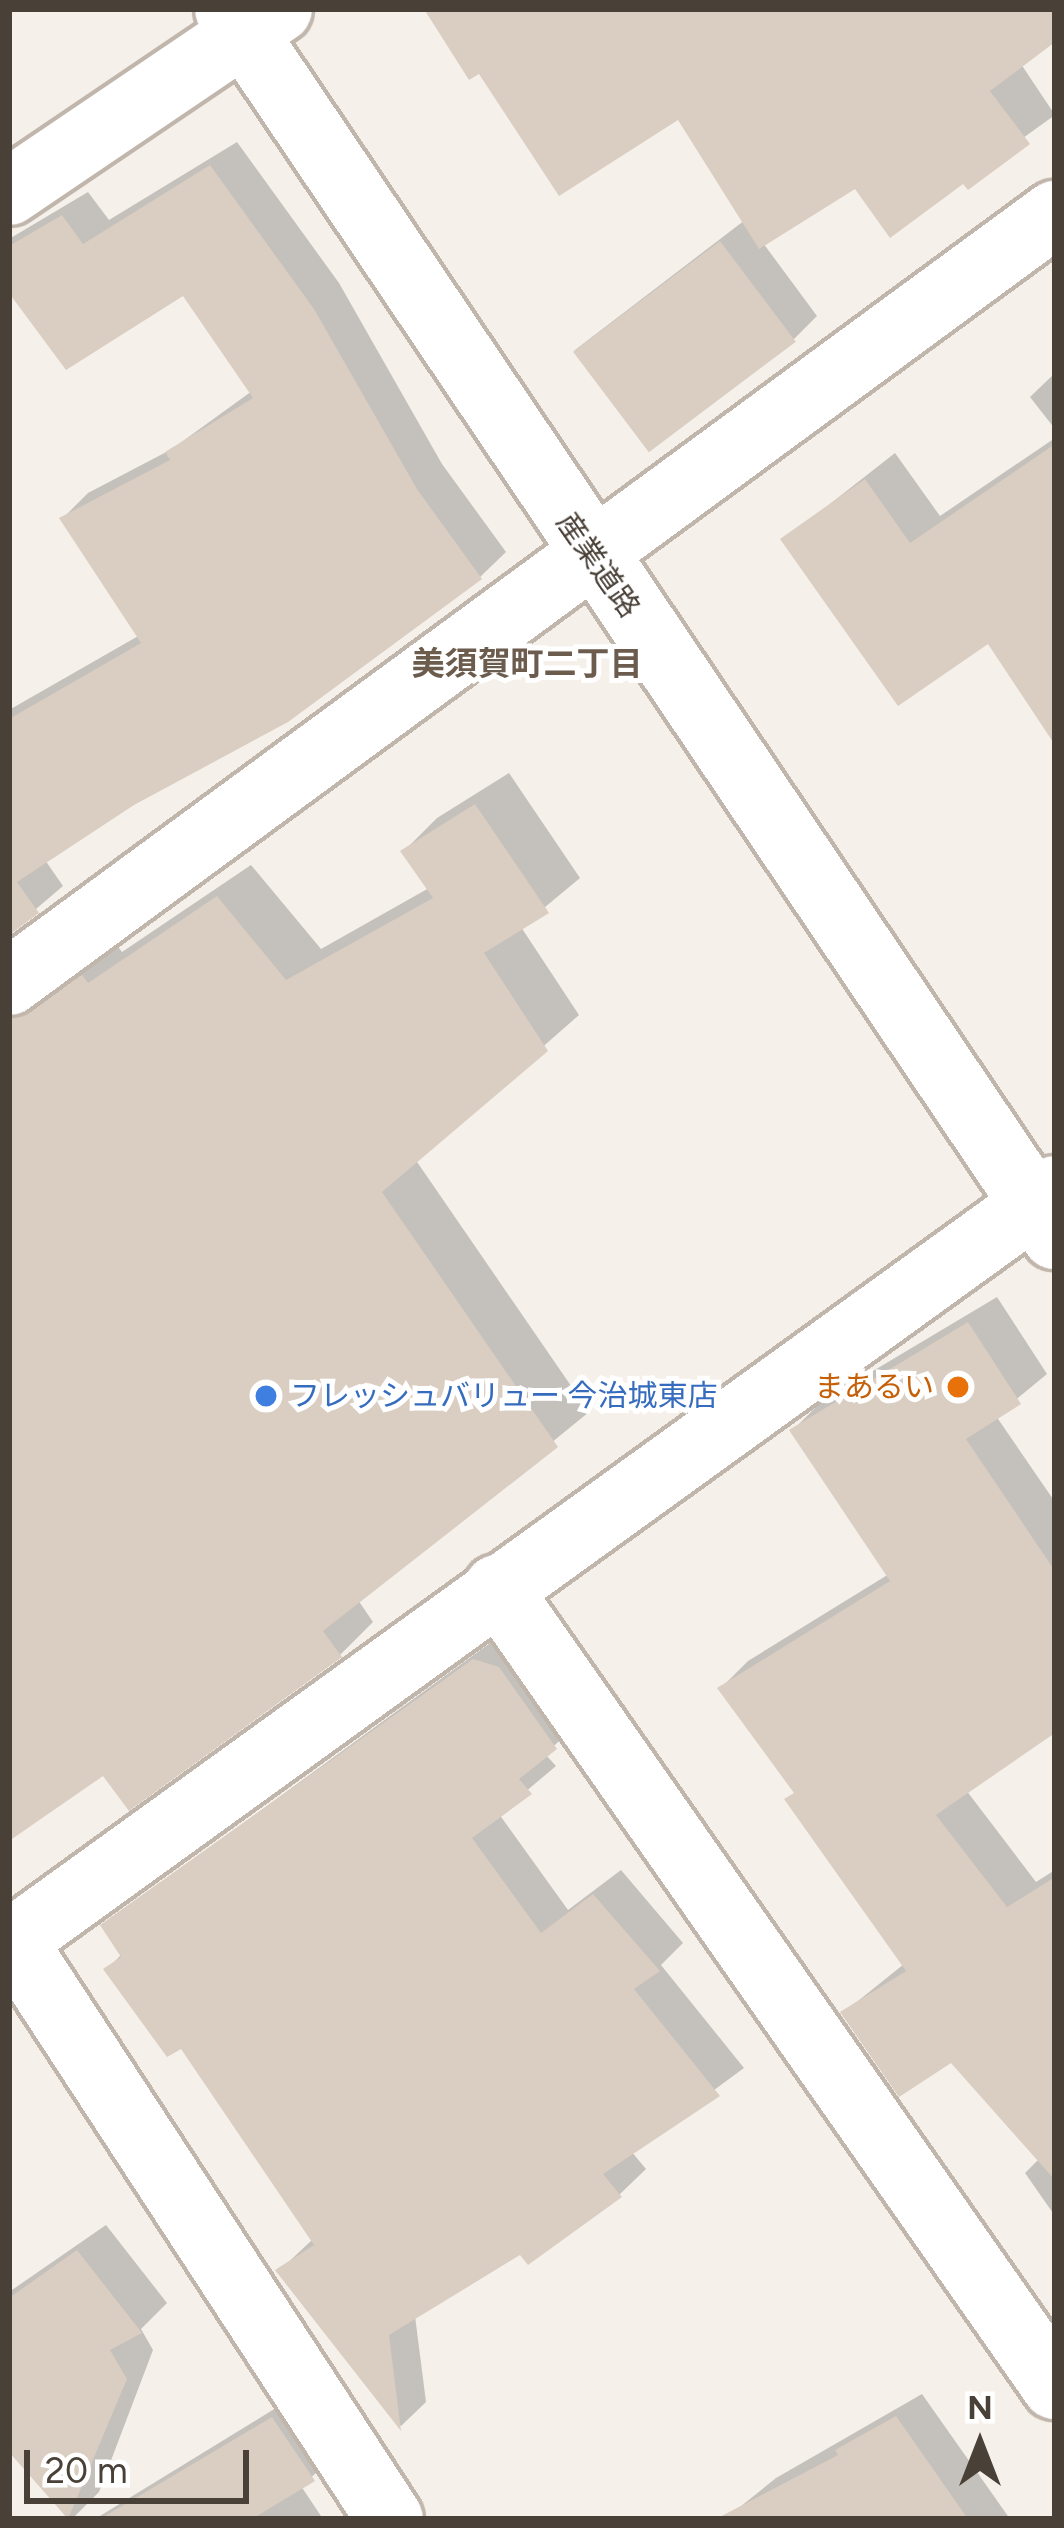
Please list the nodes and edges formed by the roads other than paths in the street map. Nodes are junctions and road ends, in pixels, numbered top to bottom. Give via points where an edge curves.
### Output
1 (250, 17) edge
2 (9, 192) edge
3 (1055, 214) edge
4 (593, 556) junction
5 (9, 982) edge
6 (1048, 1210) edge
7 (497, 1588) junction
8 (10, 1940) edge
9 (1055, 2386) edge
10 (390, 2519) edge

1 - 2 street
1 - 4 street, 産業道路
3 - 4 street
4 - 5 street
4 - 6 street, 産業道路
6 - 7 street
7 - 8 street
7 - 9 street
8 - 10 street

